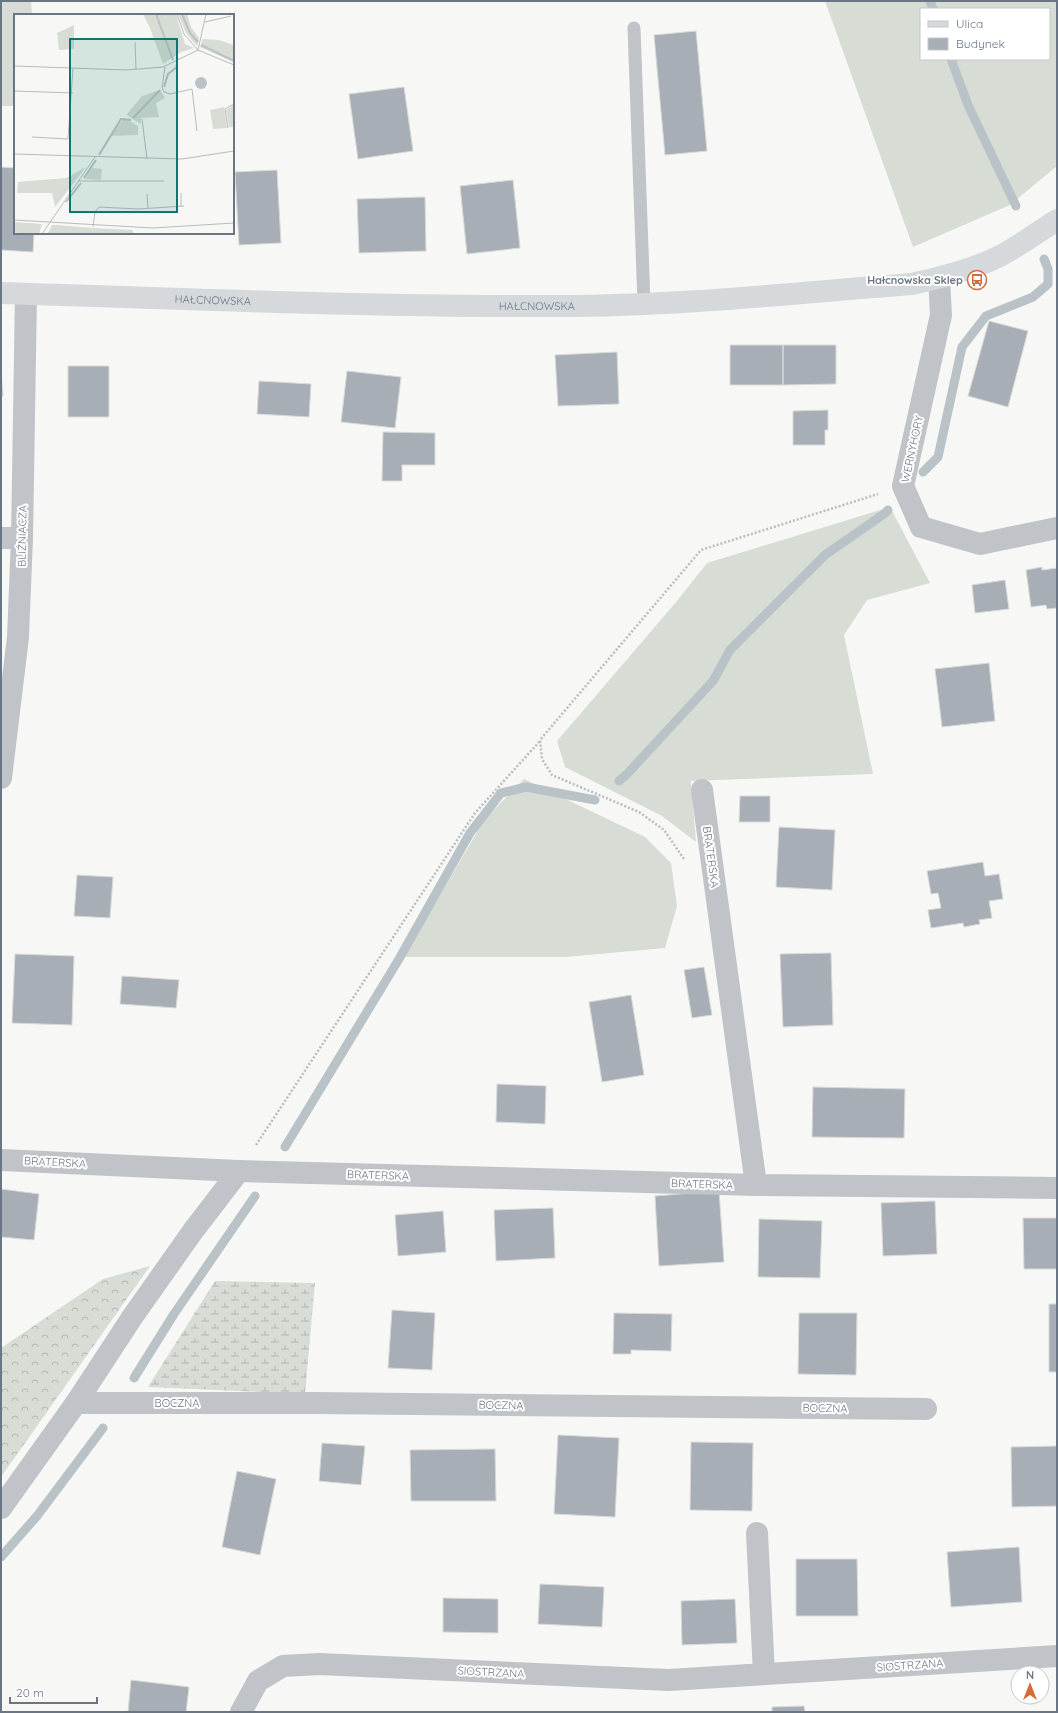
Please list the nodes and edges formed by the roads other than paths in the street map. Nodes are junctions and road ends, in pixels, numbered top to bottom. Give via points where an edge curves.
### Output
1 (634, 28) dead end
2 (1057, 220) edge
3 (939, 278) junction
4 (1, 293) edge
5 (26, 294) junction
6 (644, 303) junction
7 (1057, 528) edge
8 (12, 538) edge
9 (1, 778) edge
10 (702, 790) dead end
11 (1, 1160) edge
12 (239, 1171) junction
13 (756, 1185) junction
14 (1057, 1188) edge
15 (76, 1403) junction
16 (926, 1409) dead end
17 (1, 1508) edge
18 (757, 1533) dead end
19 (1057, 1656) edge
20 (764, 1674) junction
21 (240, 1712) edge

1 - 6 lane
2 - 3 street, HAŁCNOWSKA via 1000,256
3 - 6 street, HAŁCNOWSKA via 912,284
3 - 7 street, WERNYHORY via 941,315 903,486 921,527 980,544
4 - 5 street, HAŁCNOWSKA
5 - 6 street, HAŁCNOWSKA via 425,305 561,306
5 - 8 street, BLIŹNIACZA
8 - 9 street, BLIŹNIACZA via 18,637
10 - 13 street, BRATERSKA
11 - 12 street, BRATERSKA
12 - 13 street, BRATERSKA
12 - 15 street via 133,1316
13 - 14 street, BRATERSKA
15 - 16 street, BOCZNA
15 - 17 street
18 - 20 street
19 - 20 street, SIOSTRZANA
20 - 21 street, SIOSTRZANA via 669,1680 319,1664 283,1666 258,1681

